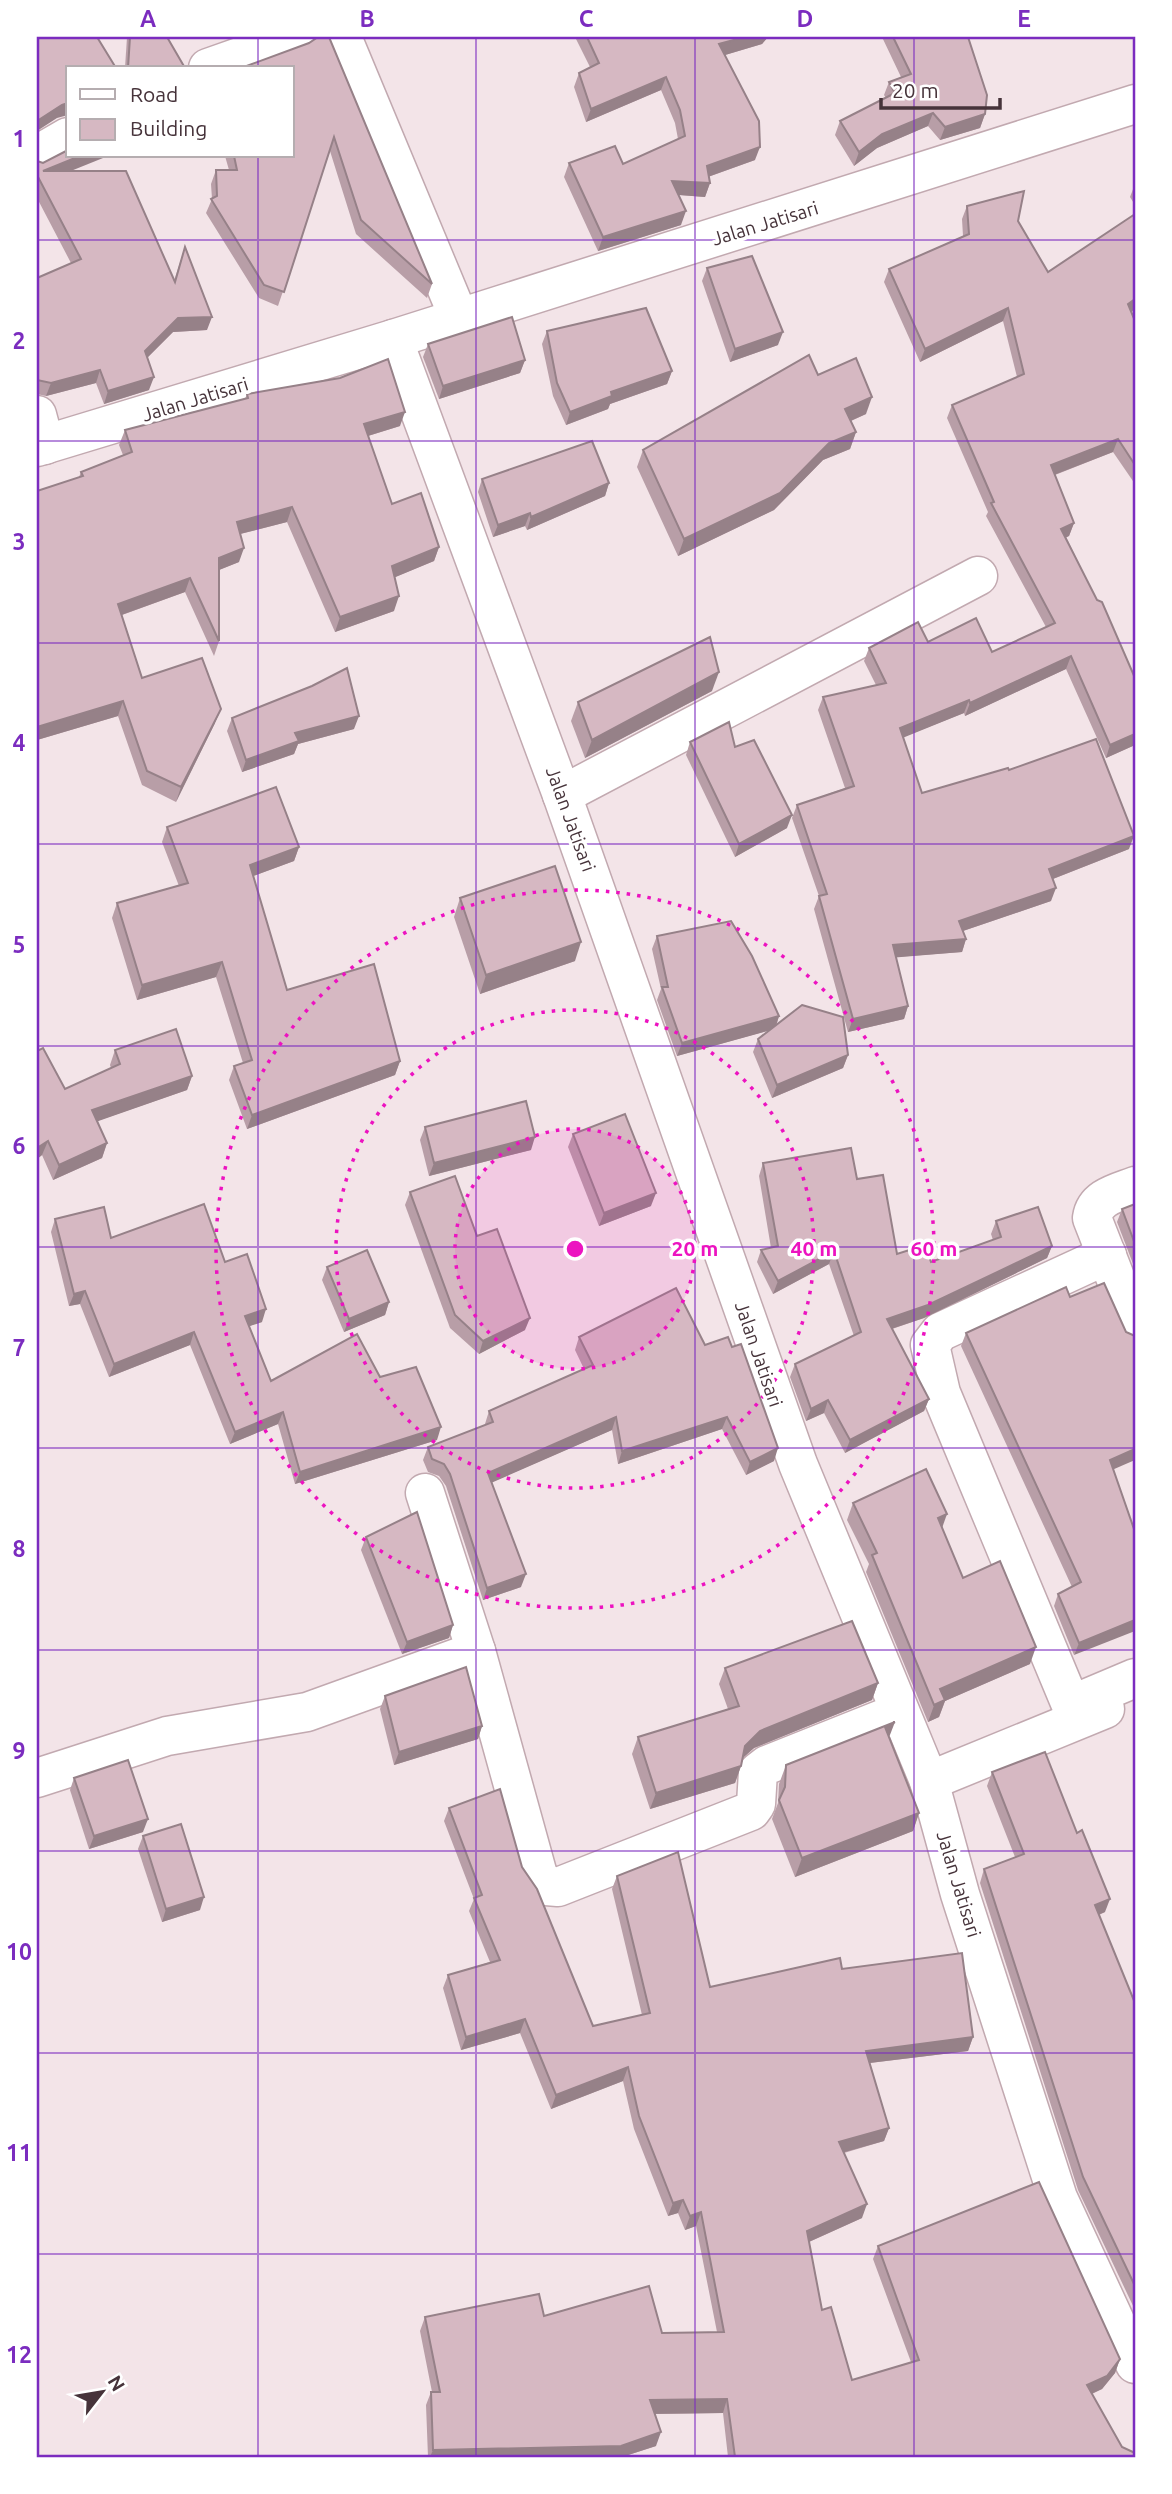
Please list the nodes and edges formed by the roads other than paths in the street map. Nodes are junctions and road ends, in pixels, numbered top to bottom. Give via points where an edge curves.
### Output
1 (296, 37) edge
2 (342, 37) edge
3 (214, 66) edge
4 (1135, 104) edge
5 (66, 138) edge
6 (37, 155) edge
7 (459, 318) junction
8 (393, 339) junction
9 (39, 436) edge
10 (978, 576) dead end
11 (562, 795) junction
12 (1135, 1186) edge
13 (1107, 1255) junction
14 (1135, 1328) edge
15 (425, 1493) dead end
16 (475, 1651) junction
17 (1135, 1678) edge
18 (1135, 1696) edge
19 (900, 1712) junction
20 (37, 1778) edge
21 (929, 1781) junction
22 (1135, 2364) edge

1 - 3 street
2 - 7 street
4 - 7 street, Jalan Jatisari
5 - 6 street
7 - 8 street, Jalan Jatisari
8 - 9 street, Jalan Jatisari
8 - 11 street, Jalan Jatisari
10 - 11 street
11 - 19 street, Jalan Jatisari via 798,1464
12 - 13 street via 1104,1198 1093,1209 1092,1218
13 - 14 street
13 - 17 street via 940,1332 930,1345 942,1393 1071,1704
15 - 16 street
16 - 19 street via 538,1875 551,1888 751,1811 756,1804 758,1772 767,1765
16 - 20 street via 307,1712 167,1736
18 - 21 street
19 - 21 street, Jalan Jatisari
21 - 22 street, Jalan Jatisari via 960,1894 1058,2198

